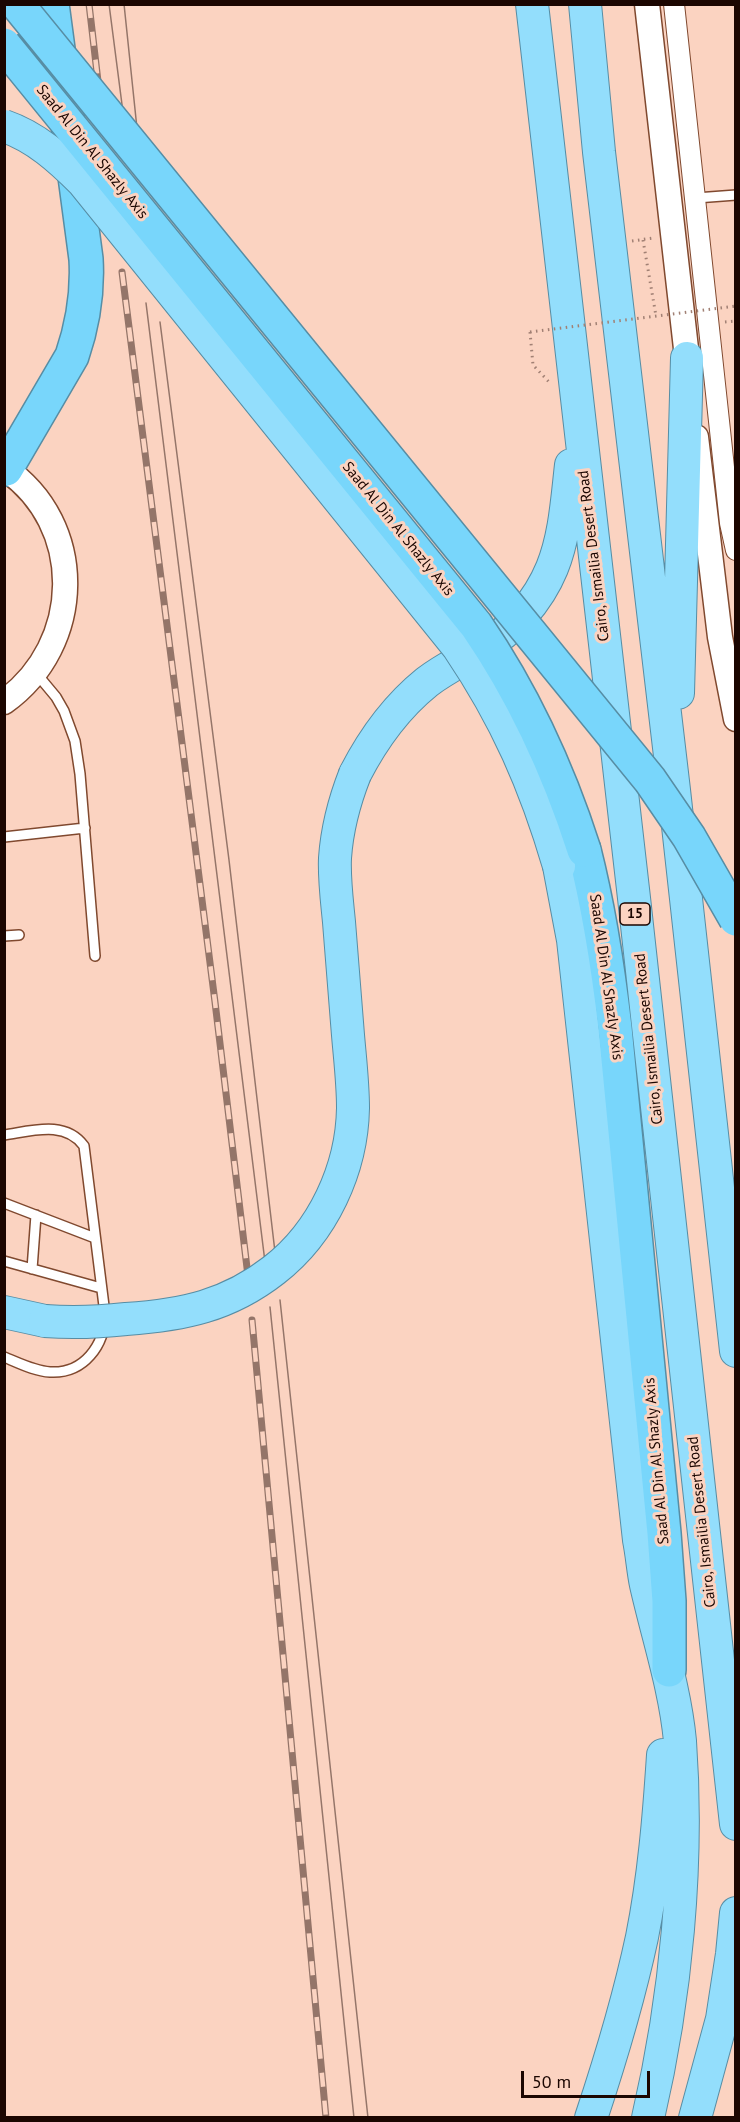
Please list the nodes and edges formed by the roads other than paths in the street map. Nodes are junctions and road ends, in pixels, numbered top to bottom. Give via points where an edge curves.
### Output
1 (17, 4) edge
2 (52, 4) edge
3 (532, 4) edge
4 (585, 4) edge
5 (647, 4) edge
6 (674, 4) edge
7 (4, 45) edge
8 (4, 126) edge
9 (735, 195) edge
10 (696, 198) junction
11 (687, 358) junction
12 (577, 411) junction
13 (5, 468) edge
14 (735, 550) edge
15 (36, 673) junction
16 (4, 702) edge
17 (735, 719) edge
18 (674, 790) junction
19 (85, 828) junction
20 (4, 837) edge
21 (572, 858) junction
22 (735, 919) edge
23 (19, 935) dead end
24 (4, 936) edge
25 (95, 957) dead end
26 (4, 1135) edge
27 (4, 1203) edge
28 (36, 1215) junction
29 (95, 1238) junction
30 (4, 1261) edge
31 (32, 1269) junction
32 (101, 1288) junction
33 (4, 1312) edge
34 (735, 1351) edge
35 (4, 1357) edge
36 (669, 1670) junction
37 (735, 1824) edge
38 (735, 1913) edge
39 (591, 2118) edge
40 (648, 2118) edge
41 (695, 2118) edge

1 - 22 highway, bridge via 650,780 689,837
2 - 13 highway via 84,239 86,298 72,356
3 - 12 highway, Cairo, Ismailia Desert Road / 15
4 - 18 highway
5 - 11 street
6 - 10 street
7 - 21 highway, Saad Al Din Al Shazly Axis, bridge via 476,625 519,693 550,755 569,802
8 - 21 highway, bridge via 44,147 83,182 458,647 491,698 519,752 541,808
9 - 10 lane
10 - 14 street
11 - 17 street via 720,637
11 - 18 highway
12 - 33 highway, bridge via 563,533 543,585 522,616 495,640 445,669 409,698 378,734 355,774 341,816 335,882 352,1119 342,1174 323,1214 281,1265 245,1291 183,1313 89,1323 45,1322
12 - 37 highway, Cairo, Ismailia Desert Road / 15
13 - 15 street via 39,502 54,528 63,557 62,618 56,638
15 - 16 street
15 - 19 lane via 56,697 70,726
18 - 34 highway
19 - 20 lane
19 - 25 lane
21 - 36 highway, Saad Al Din Al Shazly Axis via 596,898 615,1028 664,1533
23 - 24 lane
26 - 29 lane via 57,1129 79,1139 84,1146
27 - 28 lane
28 - 29 lane
28 - 31 lane
29 - 32 lane
30 - 31 lane
31 - 32 lane
32 - 35 lane via 105,1314 102,1336 82,1363 50,1372
36 - 39 highway via 658,1821 642,1937
36 - 40 highway via 680,1740 682,1874 674,1964
38 - 41 highway via 722,2019

